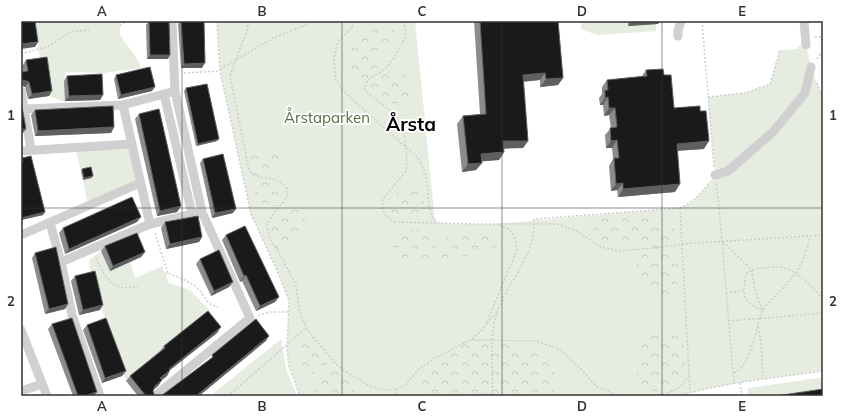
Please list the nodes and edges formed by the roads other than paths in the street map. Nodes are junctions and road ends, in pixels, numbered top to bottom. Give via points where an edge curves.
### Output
1 (172, 21) edge
2 (681, 21) edge
3 (804, 21) edge
4 (678, 36) dead end
5 (806, 45) dead end
6 (811, 67) dead end
7 (21, 91) edge
8 (176, 91) junction
9 (164, 94) junction
10 (123, 105) junction
11 (25, 109) junction
12 (132, 144) junction
13 (31, 150) junction
14 (21, 151) edge
15 (715, 175) road end
16 (140, 183) junction
17 (202, 212) junction
18 (192, 214) junction
19 (50, 223) junction
20 (151, 223) junction
21 (21, 235) edge
22 (61, 262) junction
23 (21, 330) edge
24 (42, 384) junction
25 (21, 391) edge
26 (47, 396) edge
27 (100, 396) edge
28 (155, 396) edge

1 - 8 street
2 - 4 street
3 - 5 street
6 - 15 street via 805,93 773,132 728,171
7 - 11 street
8 - 9 street
8 - 17 street
9 - 10 street
9 - 18 street
10 - 11 street
10 - 12 street
11 - 13 street
12 - 13 street
12 - 16 street
13 - 14 street
16 - 19 street
16 - 20 street
17 - 18 street
17 - 28 street via 250,318
18 - 20 street
19 - 21 street
19 - 22 street
20 - 22 street
22 - 27 street via 72,315
23 - 24 street
24 - 25 street
24 - 26 street

